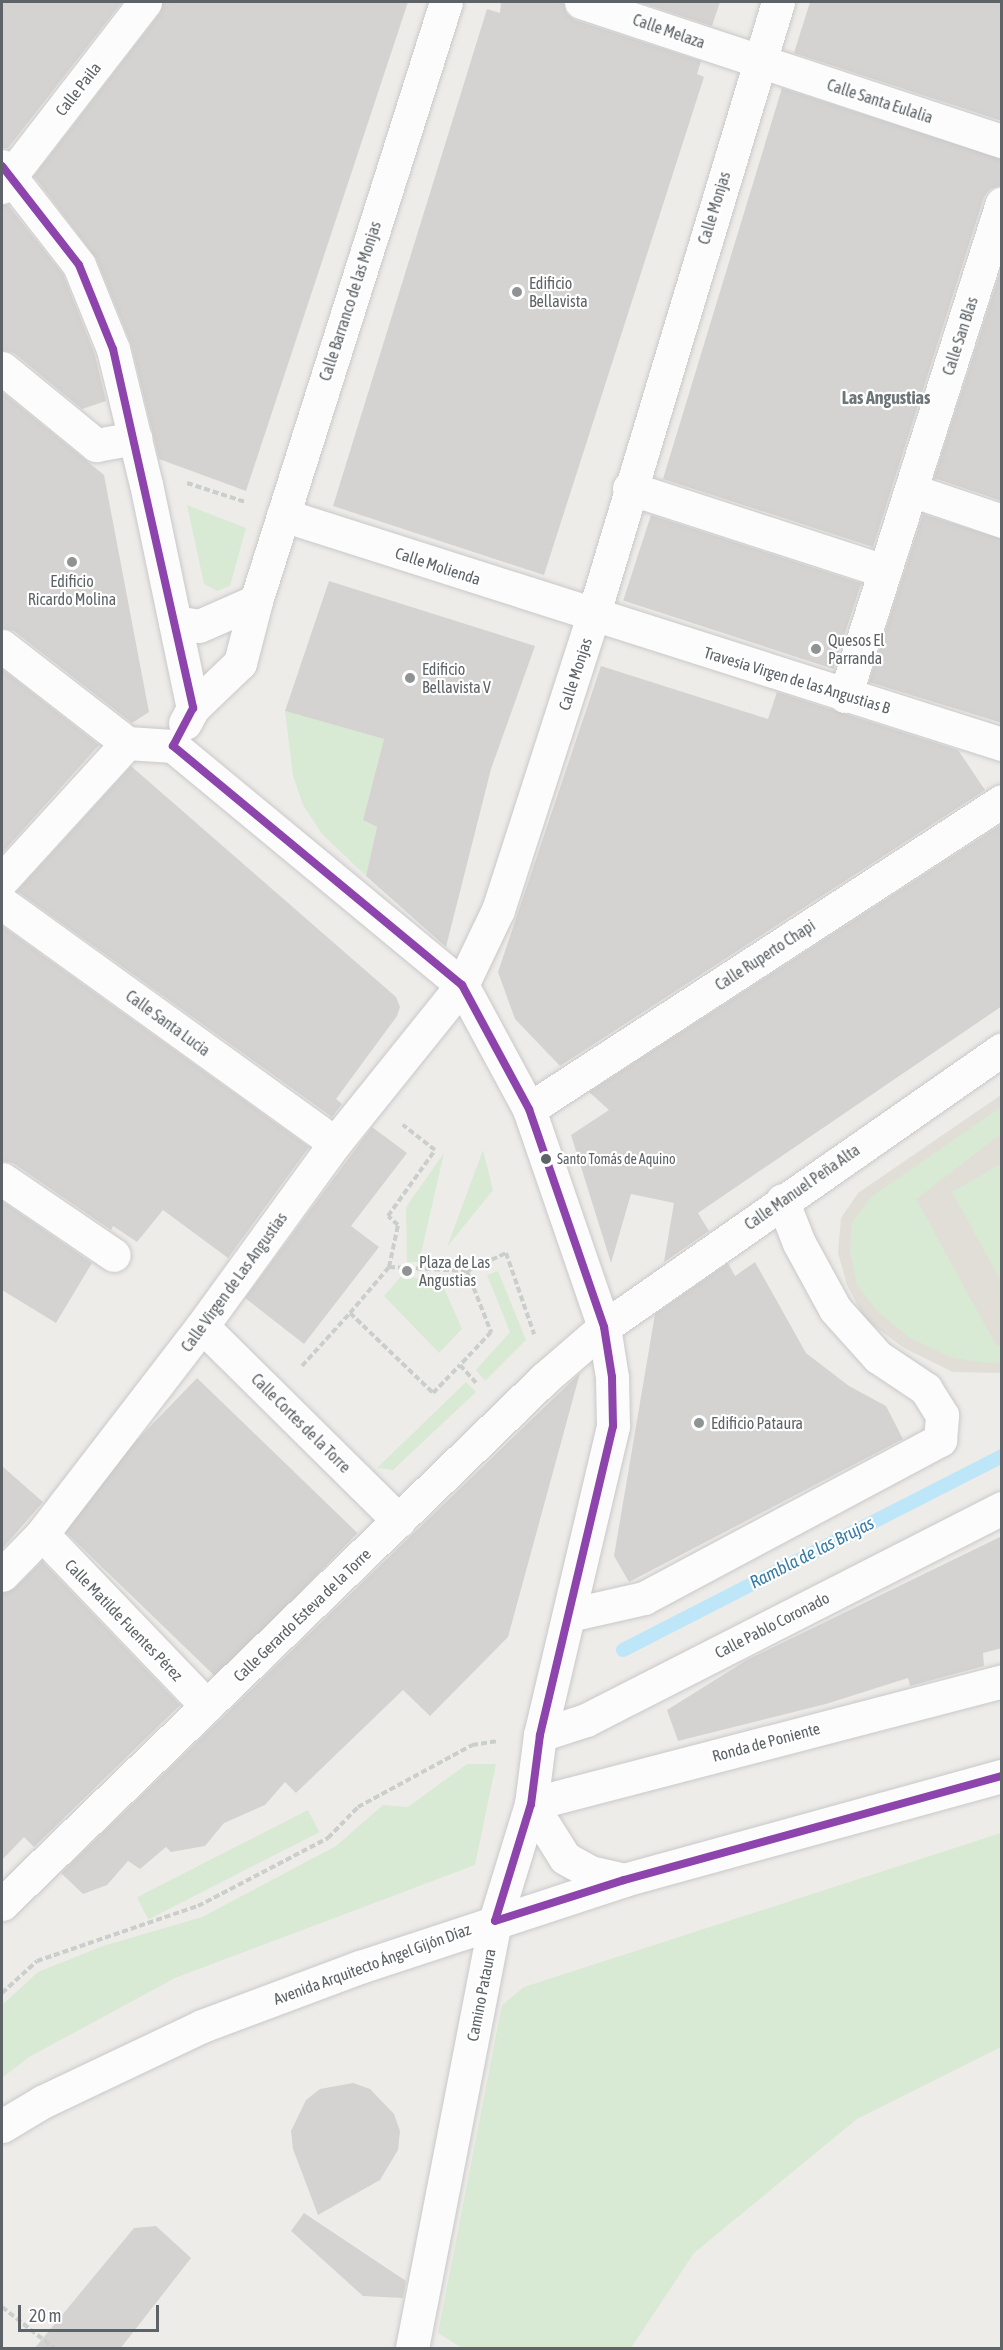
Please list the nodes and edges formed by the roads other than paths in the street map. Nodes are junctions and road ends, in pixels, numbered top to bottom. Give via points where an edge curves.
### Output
1 (146, 2) edge
2 (446, 2) edge
3 (581, 2) edge
4 (778, 2) edge
5 (758, 61) junction
6 (1002, 141) edge
7 (5, 176) edge
8 (1002, 203) edge
9 (2, 368) edge
10 (135, 438) junction
11 (629, 488) junction
12 (911, 490) junction
13 (283, 515) junction
14 (1002, 521) edge
15 (885, 571) junction
16 (256, 601) junction
17 (593, 616) junction
18 (175, 622) junction
19 (2, 646) edge
20 (845, 696) junction
21 (193, 708) junction
22 (127, 743) junction
23 (1002, 744) edge
24 (174, 746) junction
25 (1002, 801) edge
26 (2, 879) edge
27 (2, 903) edge
28 (462, 985) junction
29 (1002, 1049) edge
30 (529, 1109) junction
31 (335, 1143) junction
32 (2, 1179) edge
33 (782, 1200) junction
34 (114, 1255) dead end
35 (202, 1326) junction
36 (604, 1327) junction
37 (1002, 1508) edge
38 (399, 1521) junction
39 (42, 1534) junction
40 (2, 1575) edge
41 (569, 1615) junction
42 (1002, 1680) edge
43 (207, 1706) junction
44 (540, 1735) junction
45 (1002, 1776) edge
46 (531, 1804) junction
47 (624, 1880) junction
48 (2, 1904) edge
49 (495, 1921) junction
50 (2, 2126) edge
51 (412, 2349) edge

1 - 7 street, Calle Paila
2 - 13 street, Calle Barranco de las Monjas
3 - 5 street, Calle Melaza
4 - 5 street, Calle Monjas
5 - 6 street, Calle Santa Eulalia
5 - 11 street, Calle Monjas
7 - 10 street via 79,265 113,349
8 - 12 street, Calle San Blas
9 - 10 street via 96,445
10 - 18 street
11 - 15 street
11 - 17 street, Calle Monjas
12 - 14 street
12 - 15 street, Calle San Blas
13 - 16 street, Calle Barranco de las Monjas
13 - 17 street, Calle Molienda
15 - 20 street, Calle San Blas
16 - 18 street via 199,626
16 - 21 street, Calle Barranco de las Monjas via 240,663
17 - 20 street, Travesia Virgen de las Angustias B
17 - 28 street, Calle Monjas via 498,910
18 - 21 street
19 - 22 street
20 - 23 street, Travesia Virgen de las Angustias B
21 - 24 street, Calle Barranco de las Monjas
22 - 24 street
22 - 26 street
24 - 28 street
25 - 30 street, Calle Ruperto Chapi
27 - 31 street, Calle Santa Lucia
28 - 30 street
28 - 31 street, Calle Virgen de Las Angustias
29 - 33 street, Calle Manuel Peña Alta
30 - 36 street
31 - 35 street, Calle Virgen de Las Angustias
32 - 34 street
33 - 36 street, Calle Manuel Peña Alta
33 - 41 street via 799,1243 835,1309 878,1357 926,1389 942,1415 940,1440 644,1598
35 - 38 street, Calle Cortes de la Torre
35 - 39 street, Calle Virgen de Las Angustias
36 - 38 street, Calle Gerardo Esteva de la Torre via 544,1379
36 - 41 street, Camino Pataura via 614,1426
37 - 44 street, Calle Pablo Coronado via 586,1720
38 - 43 street, Calle Gerardo Esteva de la Torre
39 - 40 street, Calle Virgen de Las Angustias
39 - 43 street, Calle Matilde Fuentes Pérez
41 - 44 street, Camino Pataura
42 - 46 street, Ronda de Poniente
43 - 48 street, Calle Gerardo Esteva de la Torre
44 - 46 street, Camino Pataura
45 - 47 street, Avenida Arquitecto Ángel Gijón Díaz
46 - 47 street via 565,1858 590,1872
46 - 49 street, Camino Pataura
47 - 49 street, Avenida Arquitecto Ángel Gijón Díaz
49 - 50 street, Avenida Arquitecto Ángel Gijón Díaz via 202,2026 42,2102
49 - 51 street, Camino Pataura

